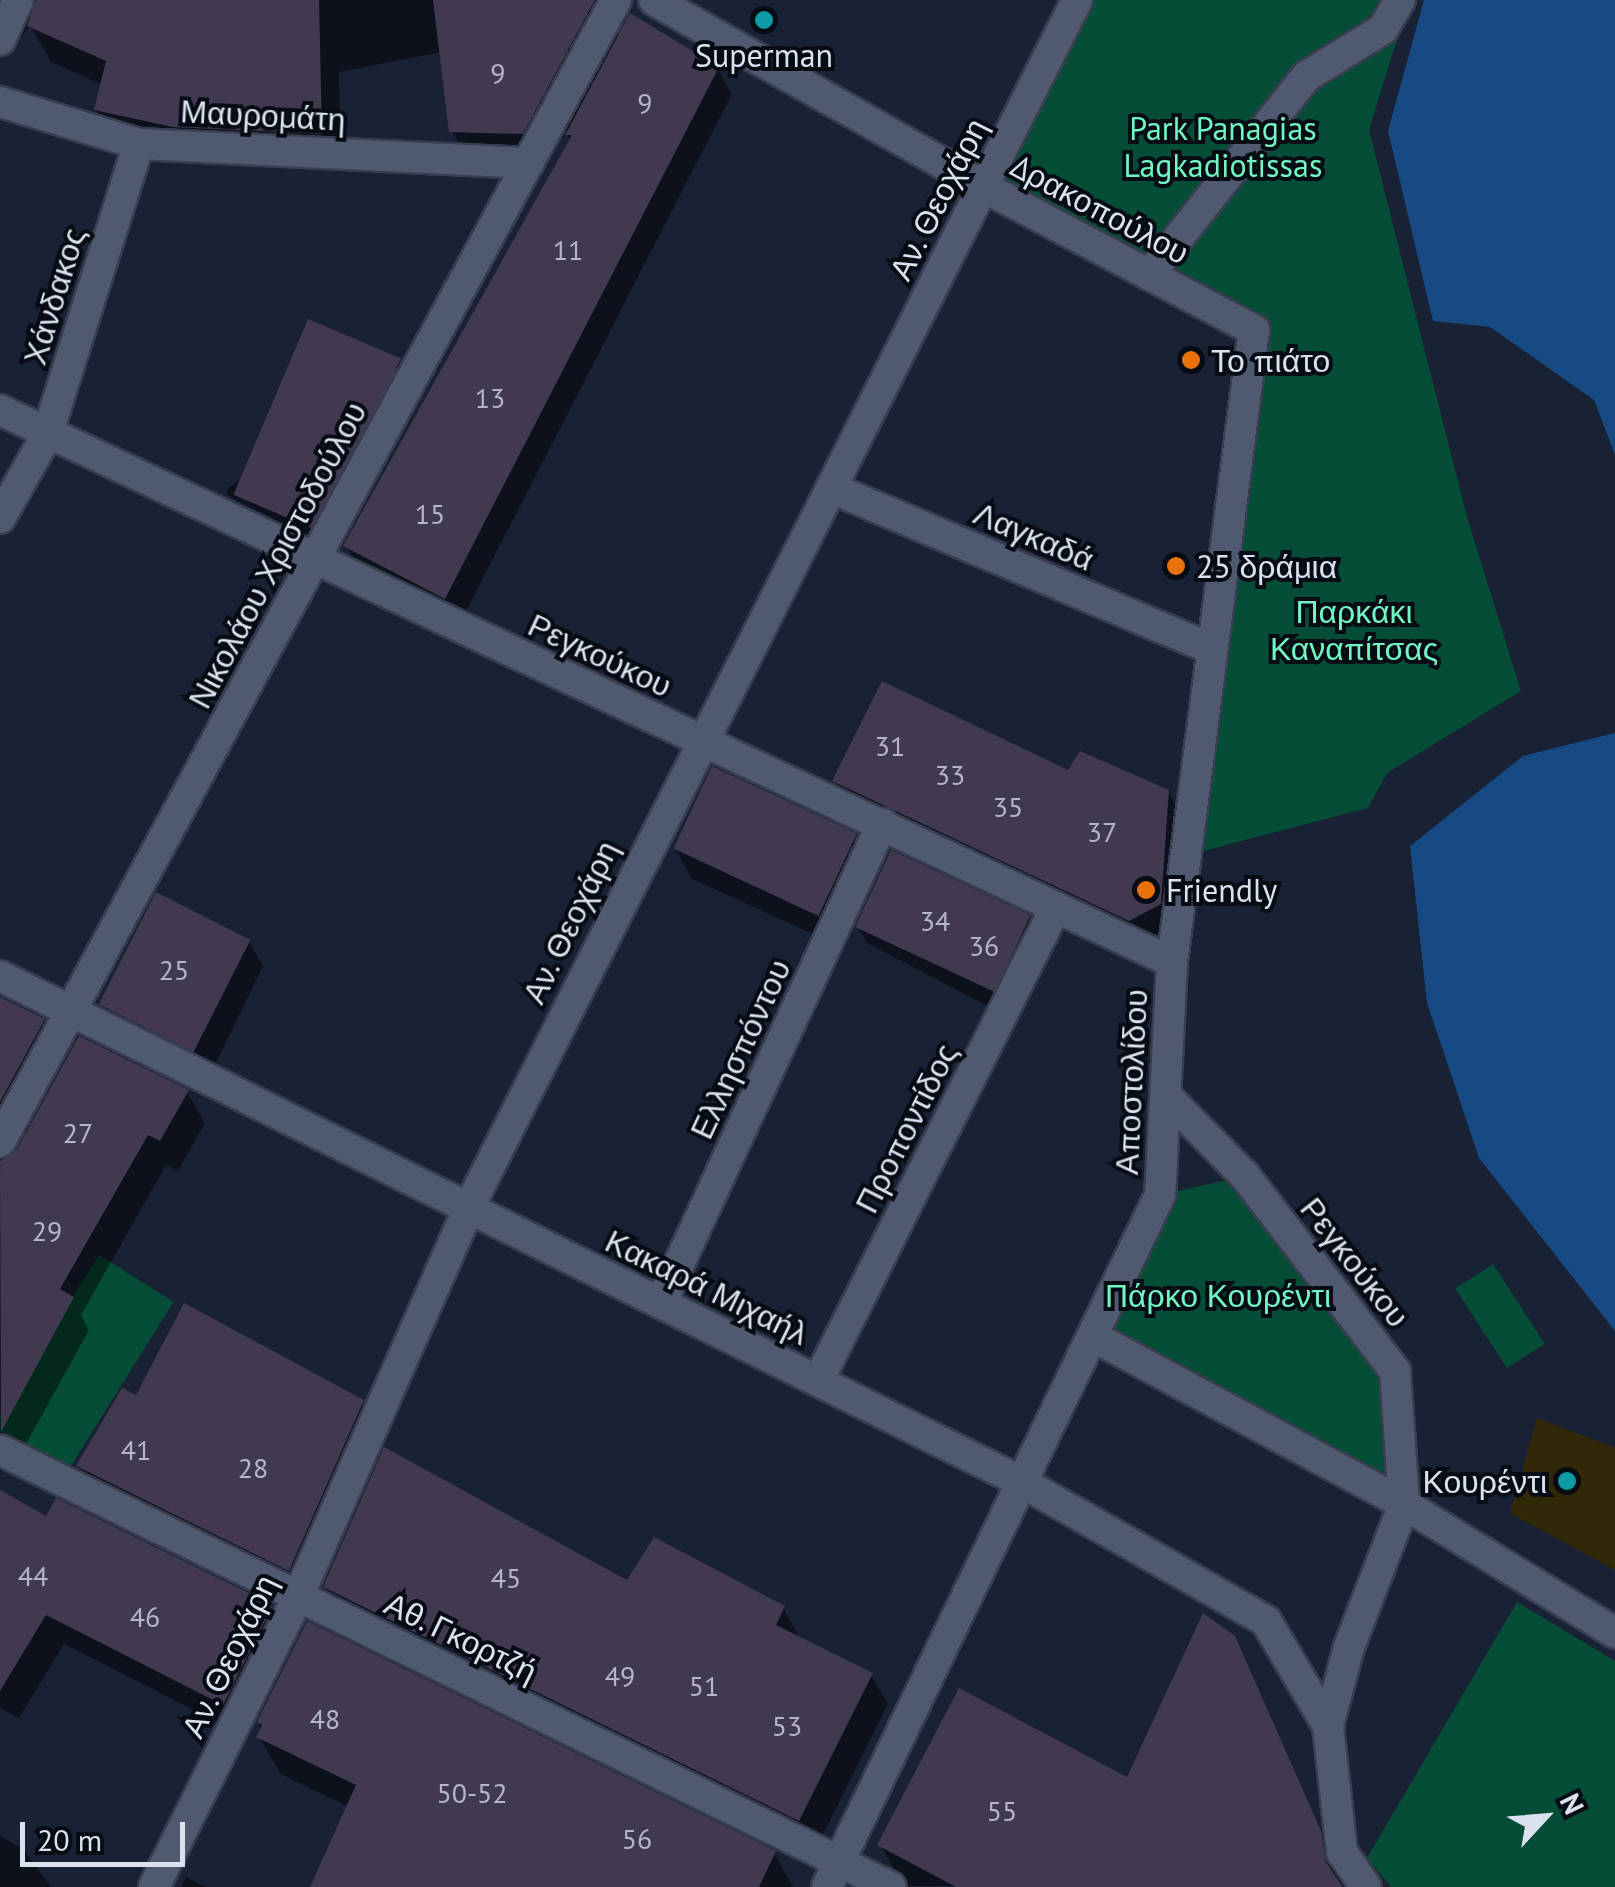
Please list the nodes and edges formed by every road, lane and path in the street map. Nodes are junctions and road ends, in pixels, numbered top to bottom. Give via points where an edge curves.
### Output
1 (18, 0) edge
2 (616, 0) edge
3 (654, 0) edge
4 (1077, 0) edge
5 (1400, 0) edge
6 (0, 40) edge
7 (0, 102) edge
8 (139, 144) junction
9 (529, 163) junction
10 (984, 187) junction
11 (1149, 274) junction
12 (1254, 330) joint
13 (0, 410) edge
14 (47, 435) junction
15 (831, 488) junction
16 (0, 518) edge
17 (314, 561) junction
18 (1209, 648) junction
19 (699, 739) junction
20 (882, 824) junction
21 (1056, 907) junction
22 (1172, 962) junction
23 (0, 976) edge
24 (71, 1011) junction
25 (1169, 1099) junction
26 (0, 1142) edge
27 (469, 1208) junction
28 (661, 1303) junction
29 (1096, 1338) junction
30 (818, 1381) junction
31 (0, 1450) edge
32 (1018, 1480) junction
33 (1404, 1504) junction
34 (298, 1596) junction
35 (1615, 1633) edge
36 (1328, 1726) junction
37 (834, 1874) edge
38 (154, 1887) edge
39 (890, 1887) edge
40 (1366, 1887) edge

1 - 6 street
2 - 9 street, Νικολάου Χριστοδούλου
3 - 10 street, Δρακοπούλου
4 - 10 street, Αν. Θεοχάρη
5 - 11 street via 1383,29 1307,76
7 - 8 street, Μαυρομάτη
8 - 9 street, Μαυρομάτη
8 - 14 street, Χάνδακος
9 - 17 street, Νικολάου Χριστοδούλου
10 - 11 street, Δρακοπούλου
10 - 15 street, Αν. Θεοχάρη
11 - 12 street, Δρακοπούλου
12 - 18 street, Αποστολίδου
13 - 14 street, Ρεγκούκου
14 - 16 street, Χάνδακος
14 - 17 street, Ρεγκούκου
15 - 18 street, Λαγκαδά
15 - 19 street, Αν. Θεοχάρη
17 - 19 street, Ρεγκούκου
17 - 24 street, Νικολάου Χριστοδούλου
18 - 22 street, Αποστολίδου
19 - 20 street, Ρεγκούκου
19 - 27 street, Αν. Θεοχάρη
20 - 21 street, Ρεγκούκου
20 - 28 street, Ελλησπόντου
21 - 22 street, Ρεγκούκου
21 - 30 street, Προποντίδος
22 - 25 street, Αποστολίδου
23 - 24 street, Κακαρά Μιχαήλ
24 - 26 street, Νικολάου Χριστοδούλου
24 - 27 street, Κακαρά Μιχαήλ
25 - 29 street, Αποστολίδου via 1160,1195
25 - 33 street, Ρεγκούκου via 1245,1176 1395,1371
27 - 28 street, Κακαρά Μιχαήλ
27 - 34 street, Αν. Θεοχάρη
28 - 30 street, Κακαρά Μιχαήλ
29 - 32 street, Αποστολίδου
29 - 33 street
30 - 32 street, Κακαρά Μιχαήλ
31 - 34 street, Αθ. Γκορτζή
32 - 36 street, Κακαρά Μιχαήλ via 1266,1621
32 - 37 street, Αποστολίδου
33 - 35 street
33 - 36 street via 1349,1647
34 - 37 street, Αθ. Γκορτζή
34 - 38 street, Αν. Θεοχάρη
36 - 40 street via 1342,1852
37 - 39 street, Αθ. Γκορτζή

